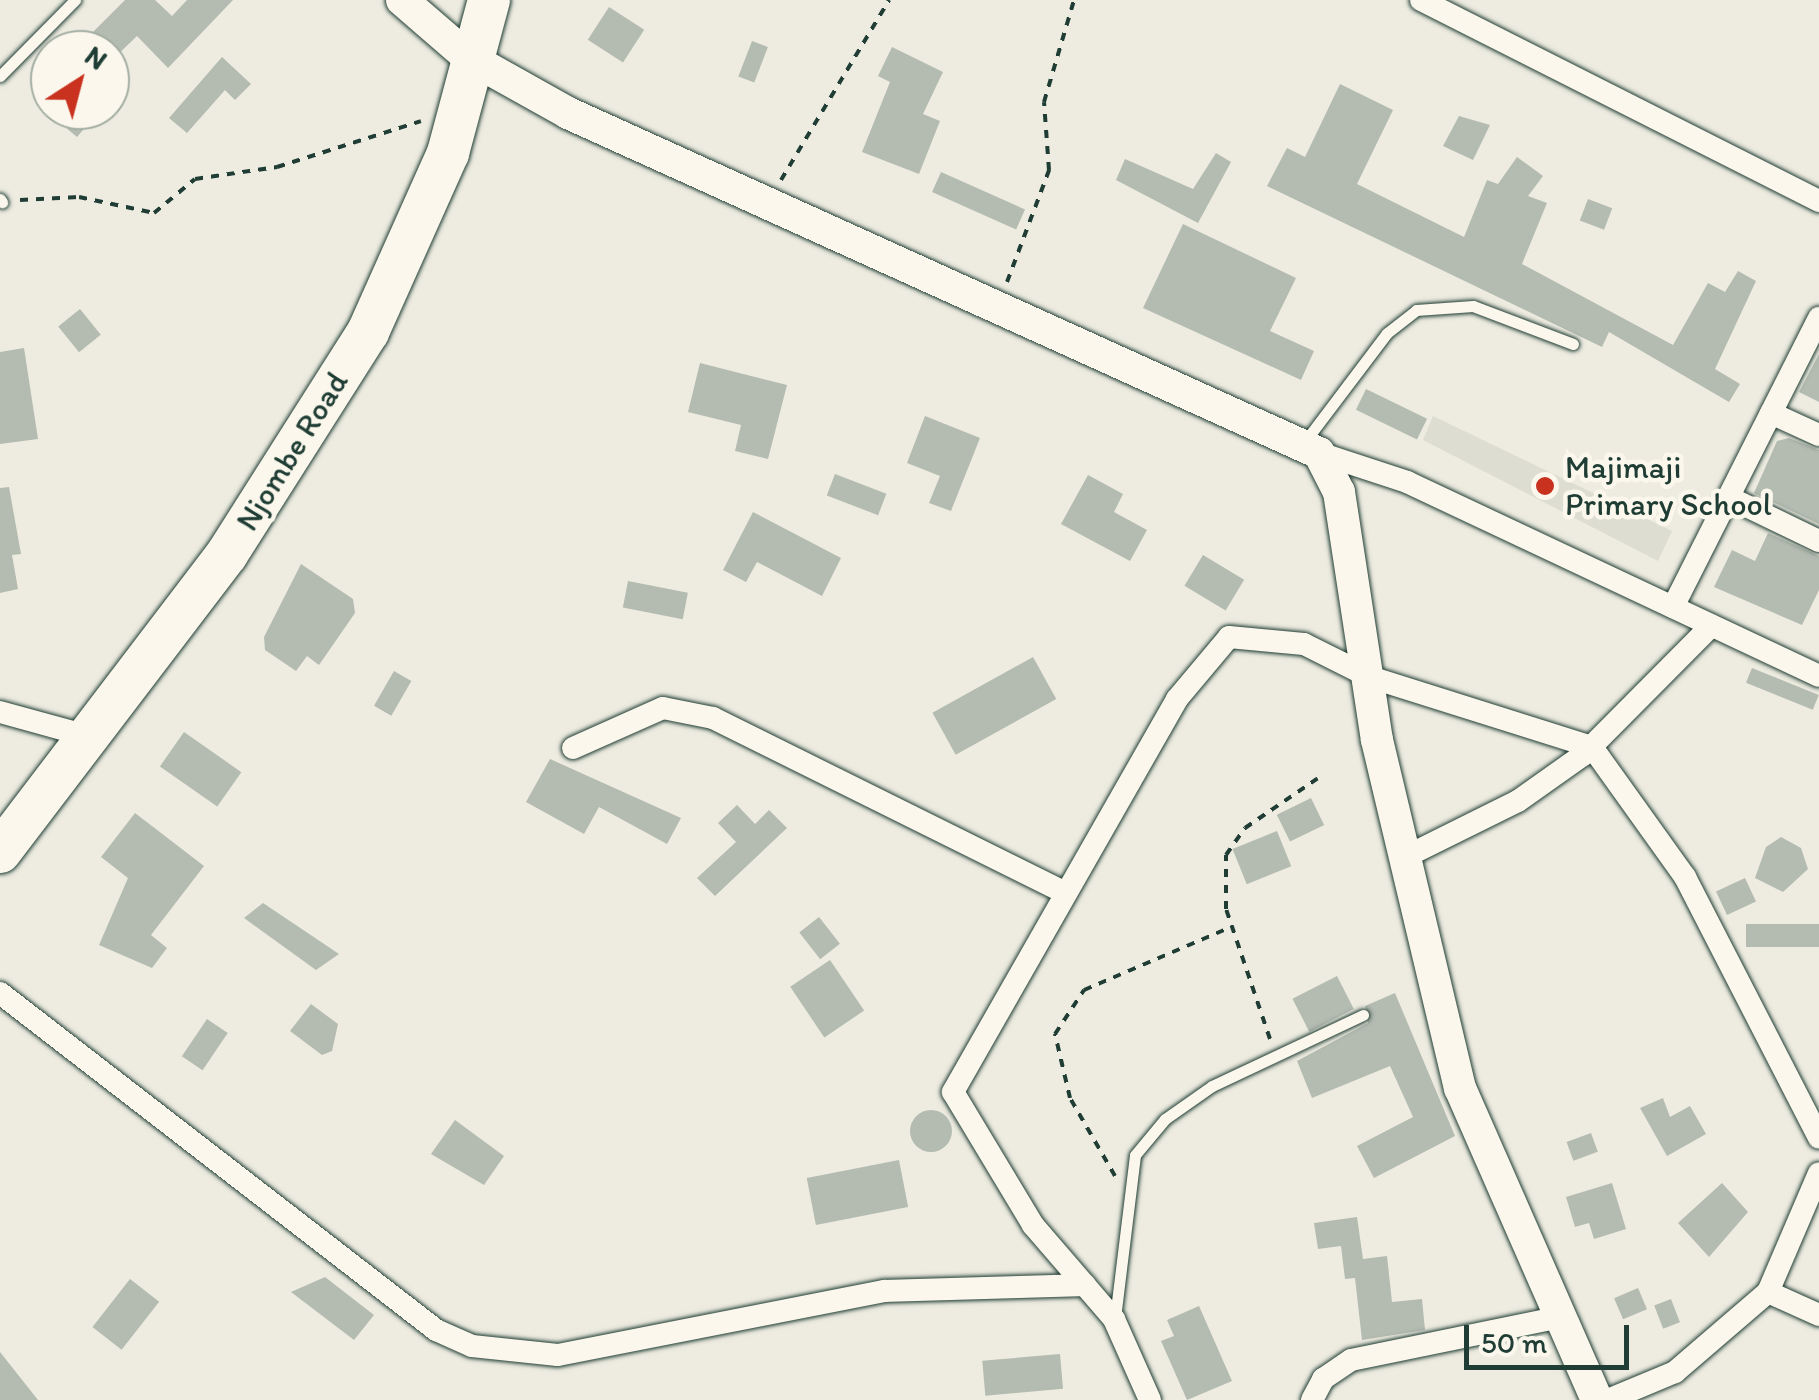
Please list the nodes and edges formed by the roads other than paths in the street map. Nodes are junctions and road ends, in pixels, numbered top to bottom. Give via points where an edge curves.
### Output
1 (76, 0) edge
2 (402, 0) edge
3 (489, 0) edge
4 (1422, 0) edge
5 (468, 56) junction
6 (0, 76) edge
7 (1819, 202) edge
8 (1819, 318) edge
9 (1572, 344) dead end
10 (1771, 413) junction
11 (1819, 435) edge
12 (1309, 450) junction
13 (1730, 498) junction
14 (1819, 540) edge
15 (1673, 607) junction
16 (1711, 626) junction
17 (1819, 676) edge
18 (1370, 677) junction
19 (0, 712) edge
20 (87, 736) junction
21 (1592, 747) junction
22 (574, 748) dead end
23 (0, 852) edge
24 (1402, 858) junction
25 (1064, 892) junction
26 (0, 993) edge
27 (1364, 1015) dead end
28 (1819, 1138) edge
29 (1819, 1173) edge
30 (1085, 1285) junction
31 (1768, 1292) junction
32 (1819, 1315) edge
33 (1556, 1318) junction
34 (1114, 1319) junction
35 (1150, 1400) edge
36 (1312, 1400) edge
37 (1596, 1400) edge
38 (1608, 1400) edge

1 - 6 lane
2 - 5 street
3 - 5 highway, Njombe Road
4 - 7 street
5 - 12 street via 769,206
5 - 20 highway, Njombe Road via 410,250 368,332 228,554
8 - 10 street
9 - 12 lane via 1473,306 1416,310 1387,333
10 - 11 street
10 - 13 street
12 - 15 street via 1406,482
12 - 18 street via 1339,492
13 - 14 street
13 - 15 street
15 - 16 street
16 - 17 street
16 - 21 street
18 - 21 street
18 - 24 street
18 - 25 street via 1304,644 1229,638 1196,670
19 - 20 street
20 - 23 highway, Njombe Road
21 - 24 street via 1518,801
21 - 28 street via 1702,906
22 - 25 street via 663,708 701,714 810,760
24 - 33 street via 1460,1088
25 - 30 street via 953,1092 1033,1225
26 - 30 street via 436,1330 472,1346 558,1355 885,1291
27 - 34 lane via 1165,1119 1136,1155 1124,1191
29 - 31 street
30 - 34 street
31 - 32 street
31 - 38 street via 1675,1372
33 - 36 street via 1352,1360 1323,1379
33 - 37 street
34 - 35 street

